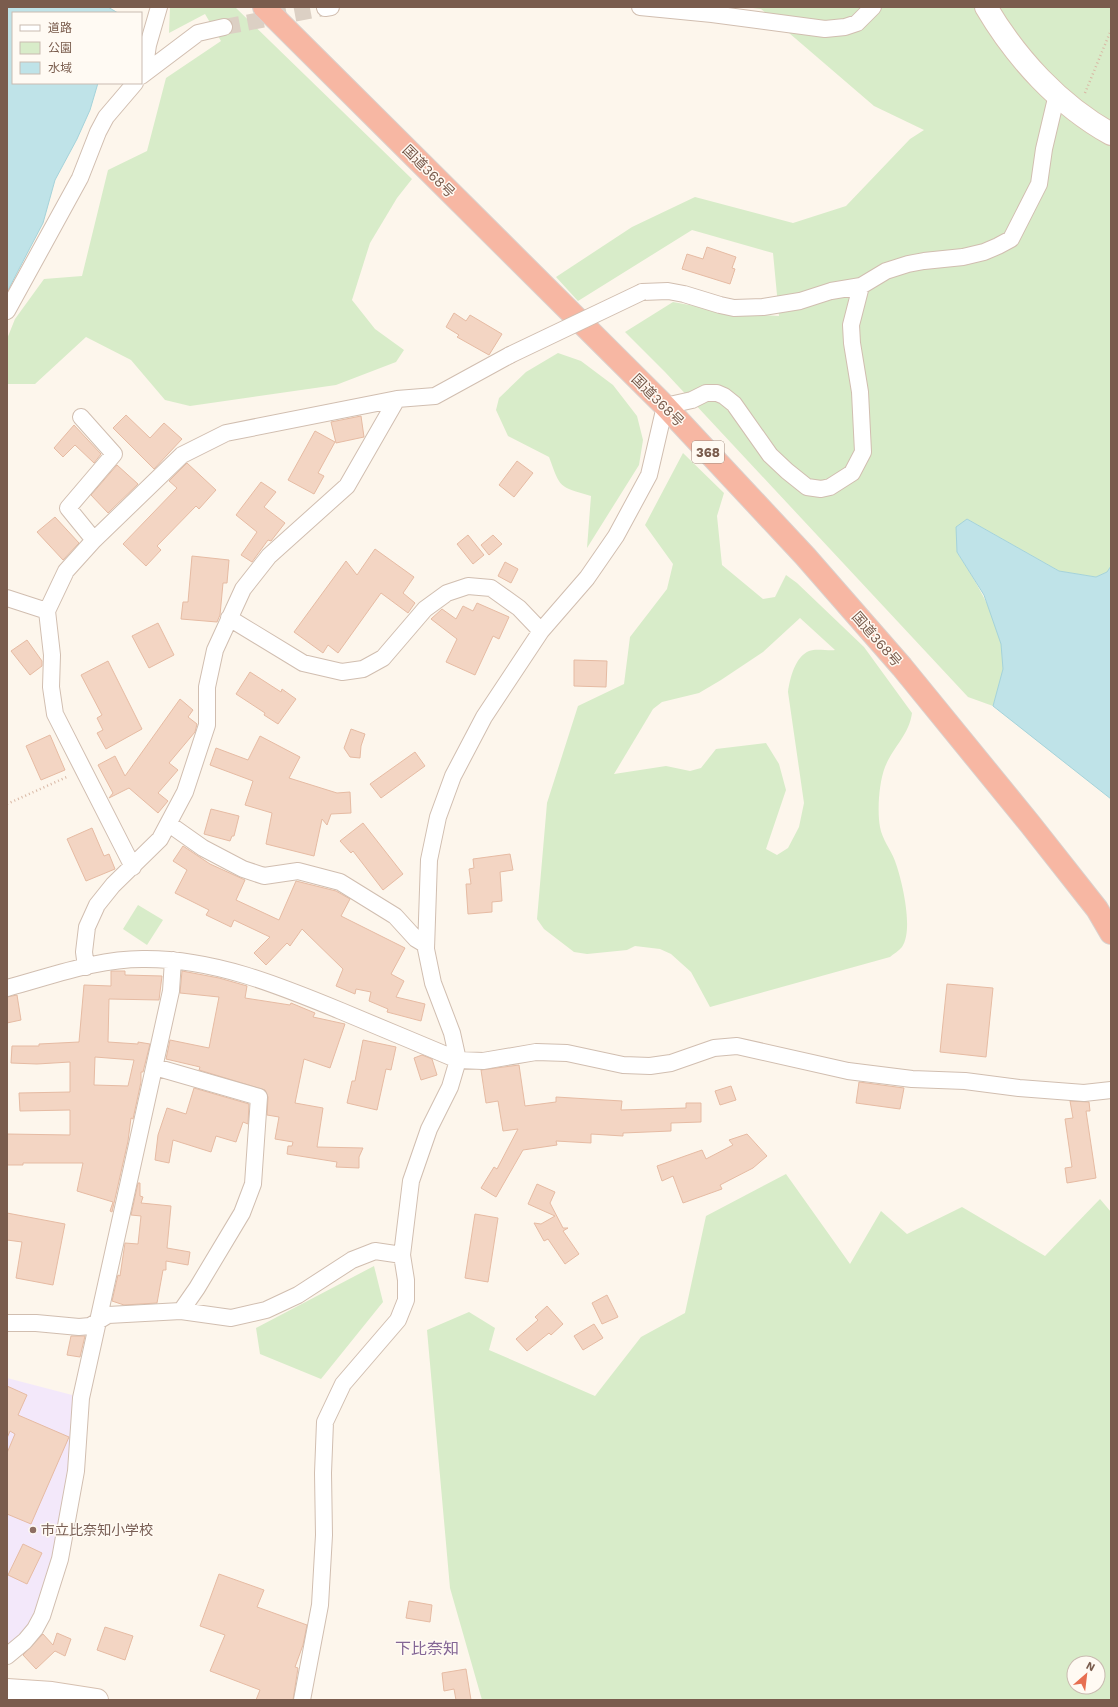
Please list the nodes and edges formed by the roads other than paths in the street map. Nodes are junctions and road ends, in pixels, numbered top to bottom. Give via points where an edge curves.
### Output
1 (159, 7) edge
2 (264, 7) edge
3 (640, 7) edge
4 (874, 7) edge
5 (986, 7) edge
6 (224, 27) tunnel mouth
7 (142, 69) edge
8 (142, 75) edge
9 (134, 84) edge
10 (1057, 94) junction
11 (1111, 134) edge
12 (861, 286) junction
13 (7, 311) edge
14 (397, 398) junction
15 (665, 406) junction
16 (82, 417) dead end
17 (94, 540) junction
18 (7, 598) edge
19 (47, 611) junction
20 (229, 618) junction
21 (541, 631) junction
22 (169, 824) junction
23 (133, 867) junction
24 (1111, 933) edge
25 (426, 945) junction
26 (173, 960) junction
27 (86, 967) junction
28 (7, 988) edge
29 (458, 1060) junction
30 (155, 1067) junction
31 (1111, 1090) edge
32 (402, 1255) junction
33 (181, 1311) junction
34 (98, 1321) junction
35 (7, 1323) edge
36 (7, 1656) edge
37 (7, 1690) edge
38 (97, 1700) edge
39 (302, 1700) edge

1 - 7 street
2 - 15 highway, 国道368号 / 368
3 - 4 street via 825,29 857,23
5 - 10 street via 1013,48
6 - 8 street via 198,33
9 - 13 street via 103,122 80,178
10 - 11 street via 1078,113
10 - 12 street via 1039,184 1011,239 984,252 964,257 908,264 886,271
12 - 14 street, bridge via 831,291 800,301 749,308 720,306 668,291 642,292 510,355 435,396
12 - 15 street via 851,324 860,392 863,452 852,473 830,487 821,489 807,486 787,471 770,455 734,404 724,396 706,393 692,400
14 - 17 street via 226,433 212,439 182,455
14 - 20 street via 346,486 268,556 243,589
15 - 21 street via 649,475 616,536 587,578
15 - 24 highway, 国道368号 / 368 via 805,556 902,667 1097,909
16 - 17 street via 114,454 68,508
17 - 19 street via 66,571
18 - 19 street
19 - 23 street via 55,714
20 - 21 street via 303,664 342,672 363,668 383,658 425,609 447,593 468,586 491,588 518,608
20 - 22 street via 215,650 208,679 207,725 185,792
21 - 25 street via 484,717 454,776 441,810 429,860
22 - 23 street via 160,839
22 - 25 street via 202,848 243,869 264,876 298,871 340,882 395,916 416,939
23 - 27 street via 113,885 95,910 87,927 84,952
25 - 29 street via 433,983 452,1033
26 - 27 street via 145,959
26 - 29 street via 221,967 289,989
26 - 30 street via 171,991
27 - 28 street
29 - 31 street via 484,1061 536,1052 567,1053 623,1066 650,1066 671,1063 714,1048 737,1046 848,1071 912,1079 965,1081 1084,1093
29 - 32 street via 450,1087 429,1129 410,1181
30 - 33 street via 259,1097 253,1184 242,1213
30 - 34 street
32 - 33 street via 375,1251 352,1260 298,1295 266,1310 231,1318
32 - 39 street via 406,1300 398,1320 343,1384 325,1422 324,1534 320,1605
33 - 34 street via 108,1315
34 - 35 street via 90,1326 79,1327 36,1322
34 - 36 street via 81,1398 76,1471 60,1558 42,1616 35,1629
37 - 38 street via 52,1692

